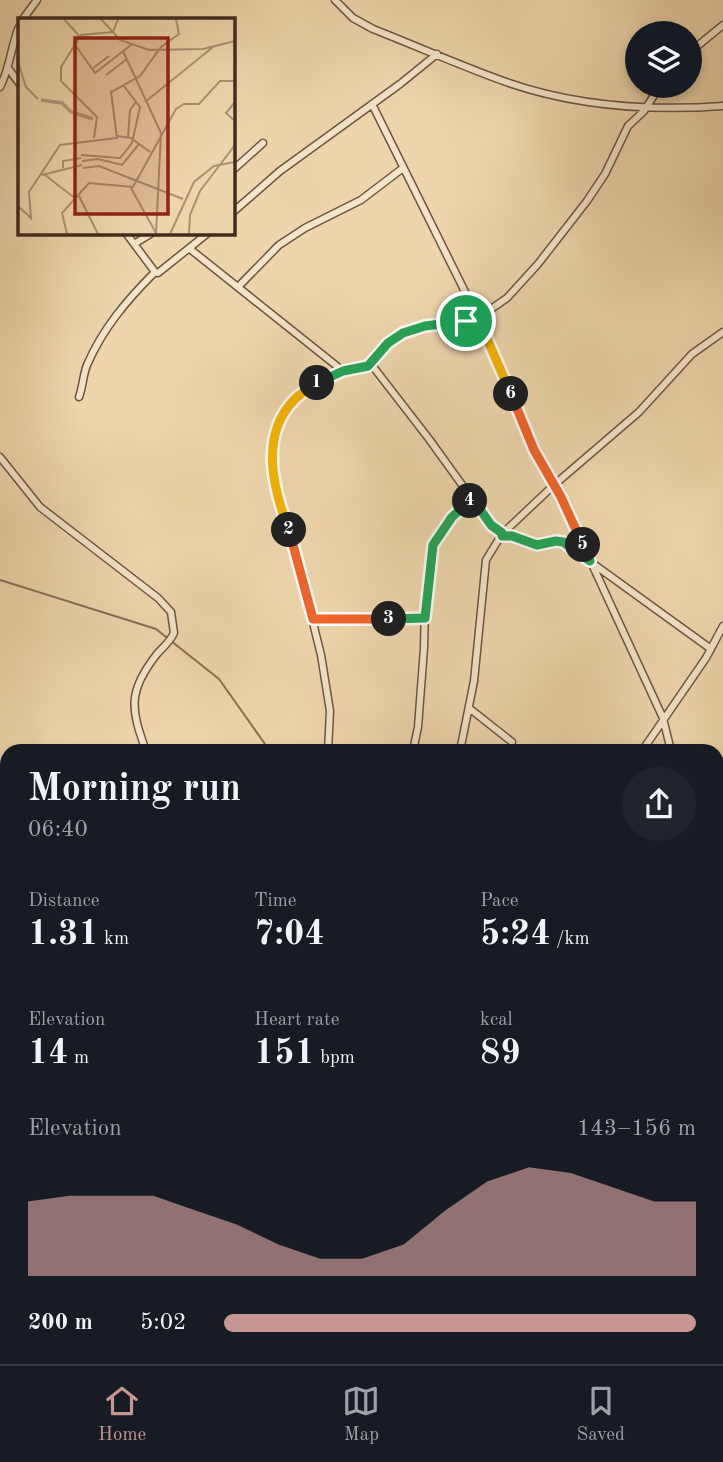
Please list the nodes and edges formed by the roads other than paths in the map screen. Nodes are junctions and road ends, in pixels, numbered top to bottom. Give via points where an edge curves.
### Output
1 (37, 0) edge
2 (335, 0) edge
3 (24, 18) edge
4 (723, 25) edge
5 (18, 30) edge
6 (702, 42) edge
7 (437, 54) junction
8 (8, 68) junction
9 (18, 82) edge
10 (0, 86) edge
11 (653, 98) edge
12 (372, 104) junction
13 (723, 106) edge
14 (648, 107) junction
15 (263, 143) dead end
16 (403, 168) junction
17 (234, 169) edge
18 (234, 211) edge
19 (127, 234) edge
20 (150, 234) edge
21 (207, 234) edge
22 (134, 244) junction
23 (190, 249) junction
24 (155, 272) junction
25 (238, 287) junction
26 (478, 318) junction
27 (723, 332) edge
28 (371, 364) junction
29 (343, 371) junction
30 (79, 397) dead end
31 (0, 457) edge
32 (554, 485) junction
33 (472, 498) junction
34 (502, 535) junction
35 (590, 561) junction
36 (425, 618) junction
37 (313, 619) junction
38 (723, 626) edge
39 (711, 649) junction
40 (469, 708) junction
41 (663, 718) junction
42 (512, 742) dead end
43 (144, 744) edge
44 (328, 744) edge
45 (414, 744) edge
46 (461, 744) edge
47 (646, 744) edge
48 (669, 744) edge

1 - 3 street
2 - 7 street via 373,29
4 - 6 street
5 - 8 street
7 - 12 street
7 - 14 street via 551,94
8 - 9 street
8 - 10 street
11 - 14 street
12 - 16 street
12 - 18 street
13 - 14 street
14 - 26 street via 628,126 605,174 561,235 507,298
15 - 17 street
16 - 25 street via 361,200 279,245
16 - 26 street
19 - 22 street
20 - 22 street
21 - 23 street
22 - 24 street
23 - 24 street via 162,272
23 - 25 street
24 - 30 street via 107,328 86,368
25 - 29 street
26 - 28 street via 403,333
26 - 32 street via 534,450
27 - 32 street via 692,354 639,412
28 - 29 street
28 - 33 street
29 - 37 street via 295,398 281,418 272,459 274,488
31 - 43 street via 40,507 171,612 174,633 144,675 133,705
32 - 34 street
32 - 35 street
33 - 34 street
33 - 36 street via 433,545
34 - 35 street via 537,545 563,542
34 - 40 street via 486,560
35 - 39 street
35 - 41 street
36 - 37 street
36 - 45 street
37 - 44 street via 330,711
38 - 39 street
39 - 41 street
40 - 42 street
40 - 46 street
41 - 47 street
41 - 48 street

